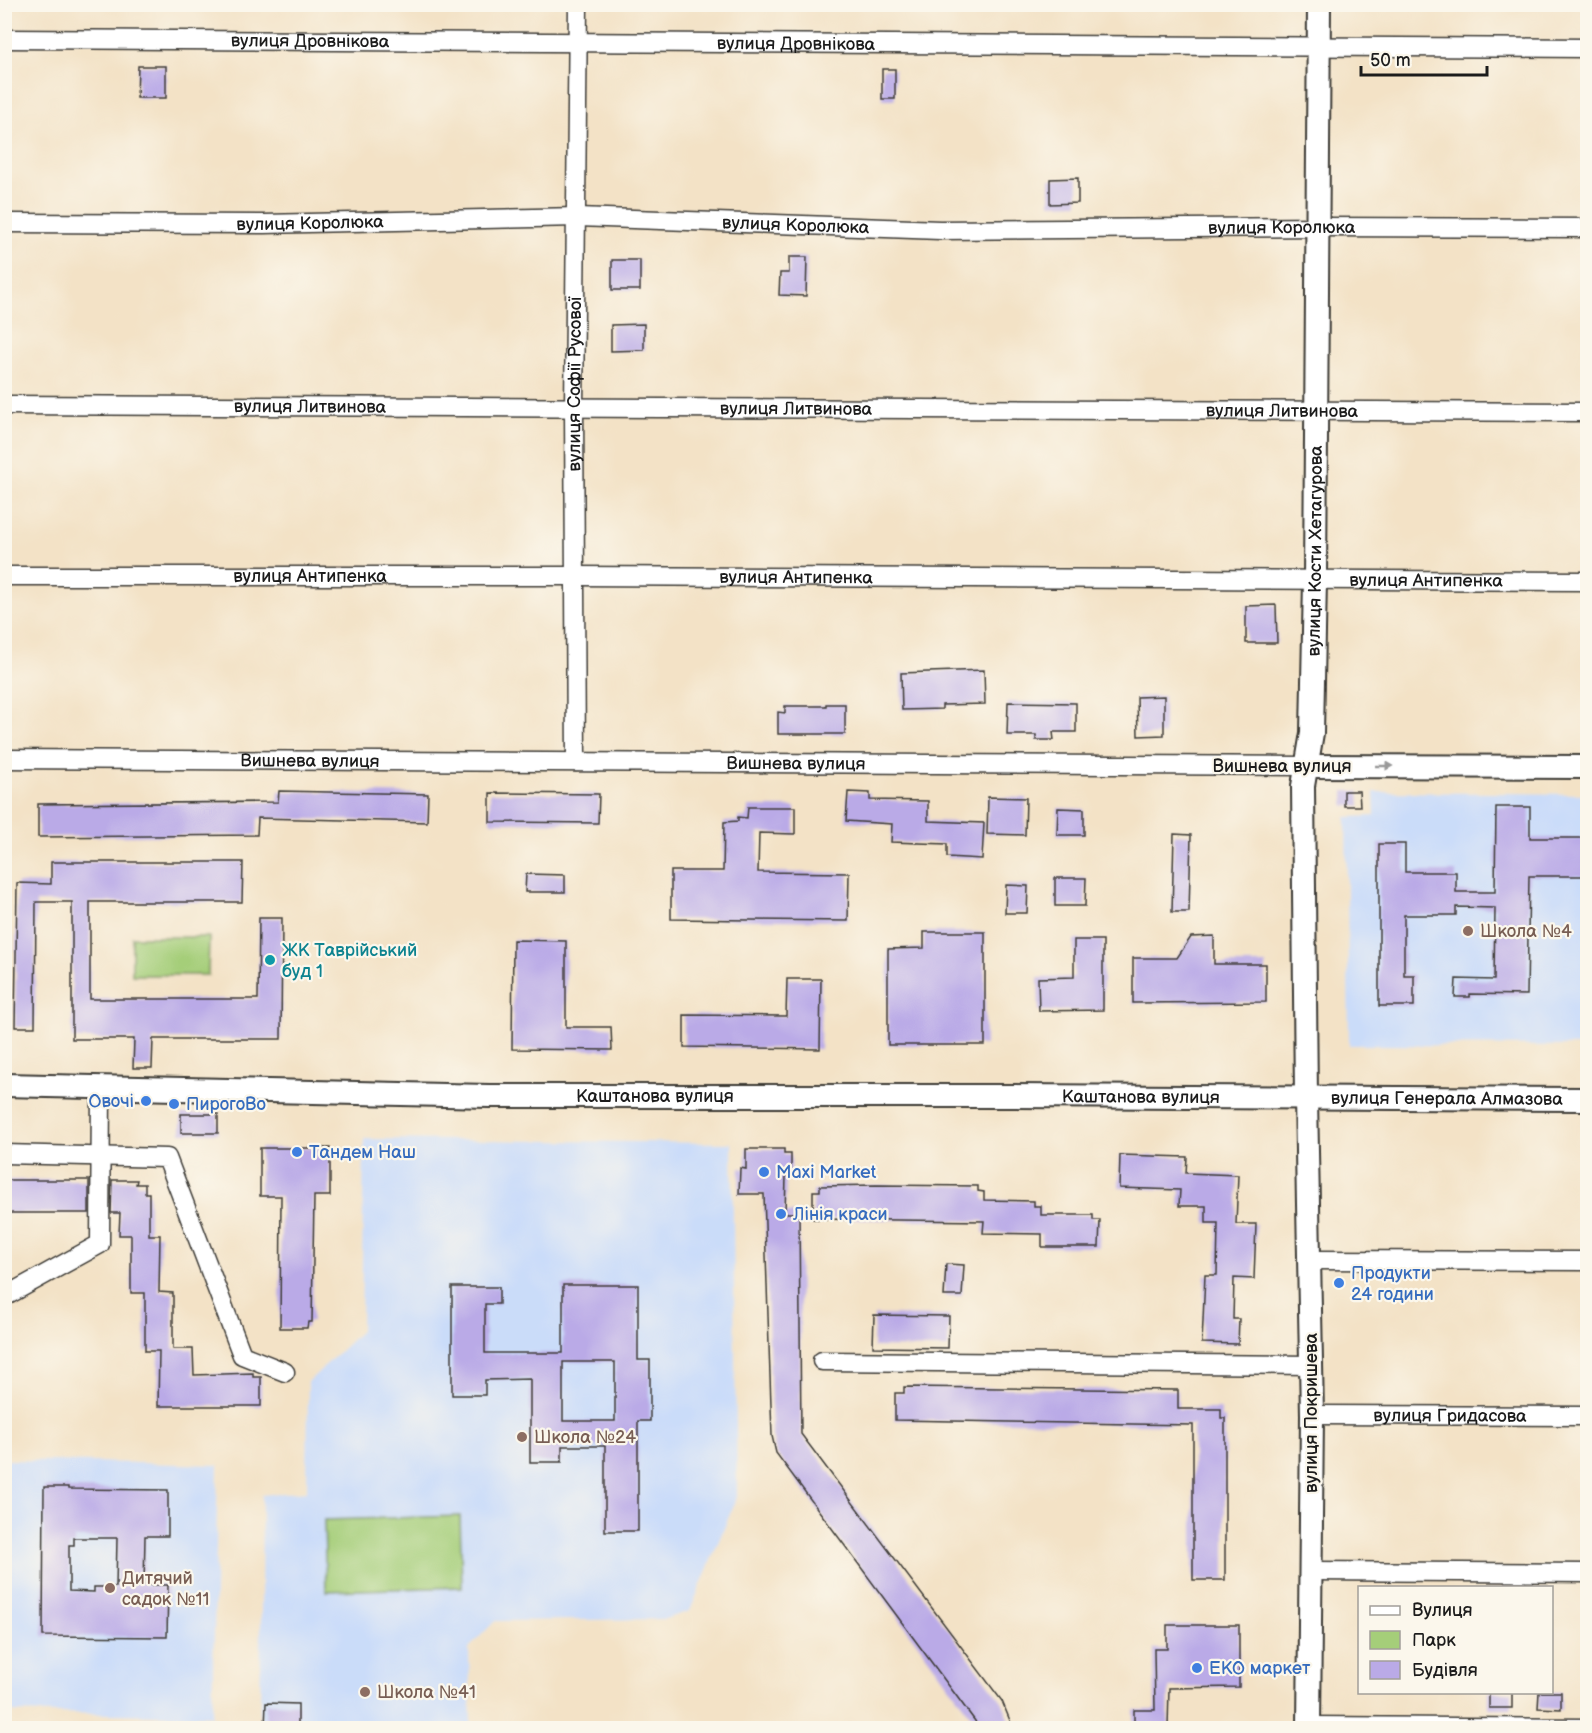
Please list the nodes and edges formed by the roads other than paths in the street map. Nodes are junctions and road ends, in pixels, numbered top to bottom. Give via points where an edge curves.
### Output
1 (578, 4) edge
2 (1319, 4) edge
3 (4, 39) edge
4 (577, 44) junction
5 (1319, 48) junction
6 (1587, 48) edge
7 (578, 217) junction
8 (4, 223) edge
9 (1317, 227) junction
10 (1587, 228) edge
11 (4, 405) edge
12 (574, 408) junction
13 (1316, 410) junction
14 (1587, 412) edge
15 (4, 576) edge
16 (574, 576) junction
17 (1316, 580) junction
18 (1587, 580) edge
19 (4, 759) edge
20 (576, 762) junction
21 (1305, 766) junction
22 (1587, 767) edge
23 (4, 1085) edge
24 (101, 1087) junction
25 (1306, 1098) junction
26 (1587, 1099) edge
27 (4, 1154) edge
28 (100, 1156) junction
29 (1309, 1260) junction
30 (1587, 1261) edge
31 (4, 1297) edge
32 (822, 1361) dead end
33 (1311, 1365) junction
34 (285, 1372) dead end
35 (1312, 1415) junction
36 (1587, 1416) edge
37 (1311, 1571) junction
38 (1587, 1573) edge
39 (1309, 1727) edge
40 (1587, 1728) edge

1 - 4 street, вулиця Софії Русової
2 - 5 street, вулиця Кости Хетагурова
3 - 4 street, вулиця Дровнікова
4 - 5 street, вулиця Дровнікова
4 - 7 street, вулиця Софії Русової
5 - 6 street, вулиця Дровнікова
5 - 9 street, вулиця Кости Хетагурова
7 - 8 street, вулиця Королюка via 264,224
7 - 9 street, вулиця Королюка via 940,230
7 - 12 street, вулиця Софії Русової
9 - 10 street, вулиця Королюка
9 - 13 street, вулиця Кости Хетагурова
11 - 12 street, вулиця Литвинова
12 - 13 street, вулиця Литвинова
12 - 16 street, вулиця Софії Русової
13 - 14 street, вулиця Литвинова
13 - 17 street, вулиця Кости Хетагурова
15 - 16 street, вулиця Антипенка
16 - 17 street, вулиця Антипенка
16 - 20 street, вулиця Софії Русової
17 - 18 street, вулиця Антипенка
17 - 21 street, вулиця Кости Хетагурова via 1312,733
19 - 20 street, Вишнева вулиця
20 - 21 street, Вишнева вулиця
21 -> 22 street, Вишнева вулиця
21 - 25 street, вулиця Кости Хетагурова
23 - 24 street, Каштанова вулиця
24 - 25 street, Каштанова вулиця via 489,1096
24 - 28 street
25 - 26 street, вулиця Генерала Алмазова
25 - 29 street, вулиця Покришева
27 - 28 street
28 - 31 street via 100,1244
28 - 34 street via 167,1158 242,1355
29 - 30 street
29 - 33 street, вулиця Покришева
32 - 33 street
33 - 35 street, вулиця Покришева
35 - 36 street, вулиця Гридасова
35 - 37 street, вулиця Покришева
37 - 38 street
37 - 39 street, вулиця Покришева
39 - 40 street

